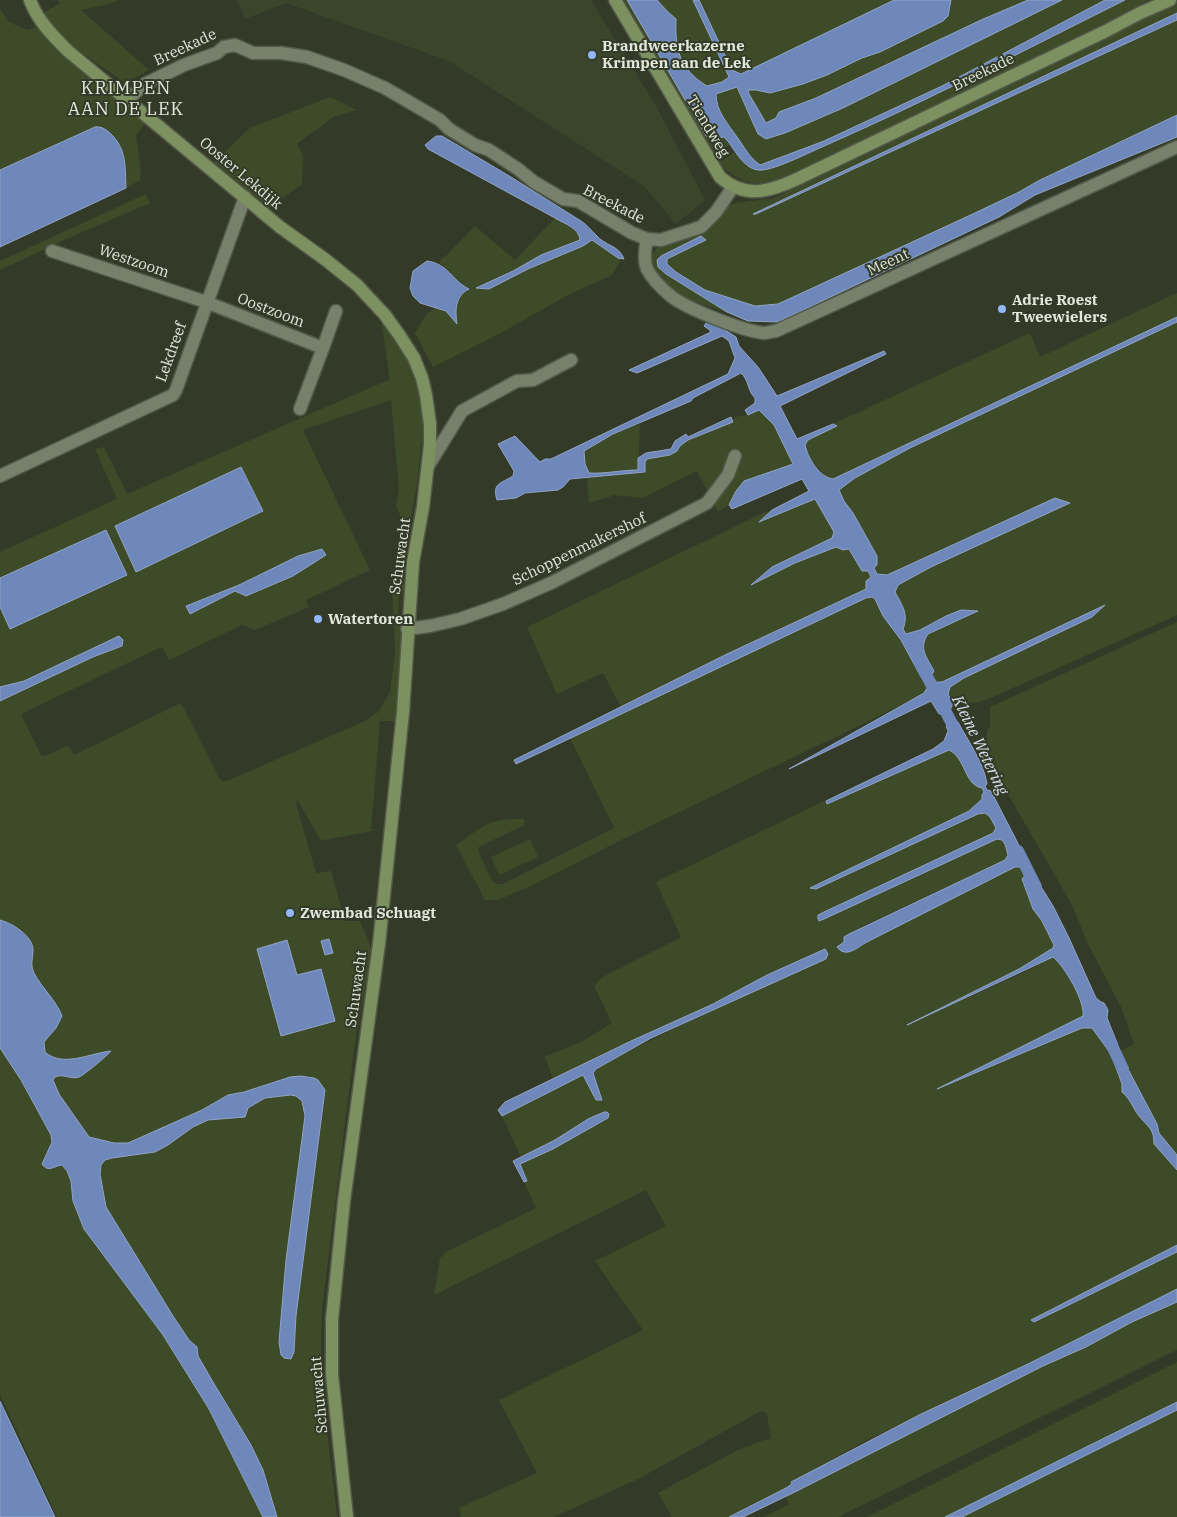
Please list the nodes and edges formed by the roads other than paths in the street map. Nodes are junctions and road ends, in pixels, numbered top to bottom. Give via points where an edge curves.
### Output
1 (30, 0) edge
2 (615, 0) edge
3 (1156, 0) edge
4 (1170, 0) edge
5 (1140, 13) junction
6 (127, 100) junction
7 (1177, 147) edge
8 (733, 186) junction
9 (245, 197) junction
10 (647, 239) junction
11 (52, 251) dead end
12 (206, 302) junction
13 (336, 310) dead end
14 (324, 348) junction
15 (571, 360) dead end
16 (422, 378) joint
17 (300, 409) dead end
18 (736, 456) dead end
19 (428, 466) junction
20 (0, 476) edge
21 (407, 628) junction
22 (347, 1517) edge

1 - 6 street, Ooster Lekdijk via 33,9 68,51
2 - 8 street, Tiendweg via 710,163 720,177
3 - 5 street, Breekade
4 - 5 street, Breekade
5 - 8 street, Breekade via 778,187 748,191
6 - 9 street, Ooster Lekdijk
6 - 10 street, Breekade via 145,84 229,45 240,46 253,53 307,57 385,88 563,199 578,201
7 - 10 street, Meent via 776,331 764,333 735,326 673,298 656,283 646,267 644,248
8 - 10 street, Breekade via 716,212 701,227 661,240
9 - 12 street, Lekdreef
9 - 16 street, Ooster Lekdijk via 357,285 400,336
11 - 12 street, Westzoom
12 - 14 street, Oostzoom
12 - 20 street, Lekdreef via 173,395
13 - 14 street
14 - 17 street
15 - 19 street, Schuwacht via 533,380 516,381 462,411
16 - 19 street, Schuwacht via 430,424
18 - 21 street, Schoppenmakershof via 728,475 706,503 551,583 490,610 460,620
19 - 21 street, Schuwacht via 412,562
21 - 22 street, Schuwacht via 403,712 379,944 344,1201 332,1319 332,1375

